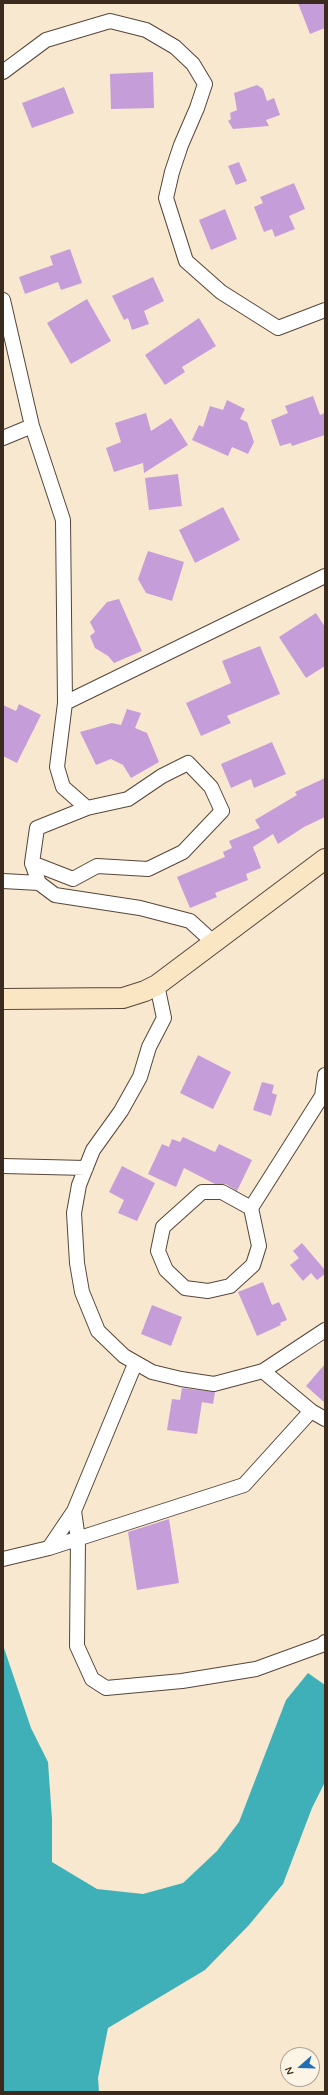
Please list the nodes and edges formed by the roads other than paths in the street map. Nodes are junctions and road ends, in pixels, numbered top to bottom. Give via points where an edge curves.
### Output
1 (3, 72) edge
2 (3, 300) edge
3 (325, 310) edge
4 (32, 426) junction
5 (3, 438) edge
6 (325, 576) edge
7 (65, 703) junction
8 (87, 808) junction
9 (325, 859) edge
10 (32, 863) junction
11 (3, 881) edge
12 (39, 883) junction
13 (213, 942) junction
14 (157, 985) junction
15 (3, 999) edge
16 (325, 1075) edge
17 (324, 1097) edge
18 (3, 1166) edge
19 (86, 1168) junction
20 (251, 1208) junction
21 (325, 1330) edge
22 (135, 1364) junction
23 (263, 1371) junction
24 (311, 1411) junction
25 (325, 1419) edge
26 (74, 1511) junction
27 (78, 1539) junction
28 (49, 1548) junction
29 (3, 1559) edge
30 (325, 1642) edge

1 - 3 street via 46,40 110,21 146,30 175,47 193,64 205,84 181,145 166,198 186,261 221,292 278,328
2 - 4 street
4 - 5 street
4 - 7 street via 63,520
6 - 7 street
7 - 8 street via 57,767 63,787
8 - 10 street via 37,828
8 - 10 street via 128,799 162,776 188,763 211,787 222,811 183,852 148,869 97,866 73,879
9 - 13 street
10 - 12 street
11 - 12 street
12 - 13 street via 55,895 140,908 190,921
13 - 14 street
14 - 15 street via 123,998
14 - 19 street via 164,1018 149,1047 140,1077 121,1111 93,1150
16 - 17 street
17 - 20 street
18 - 19 street
19 - 22 street via 79,1185 74,1214 77,1263 82,1292 98,1331
20 - 20 street via 222,1192 202,1192 163,1227 158,1251 166,1270 185,1288 208,1291 230,1286 253,1265 259,1246
21 - 23 street
22 - 23 street via 167,1376 214,1384
22 - 26 street
23 - 24 street
24 - 25 street
24 - 27 street via 244,1485
26 - 27 street
26 - 28 street
27 - 28 street
27 - 30 street via 77,1646 92,1679 106,1688 182,1681 256,1669
28 - 29 street

